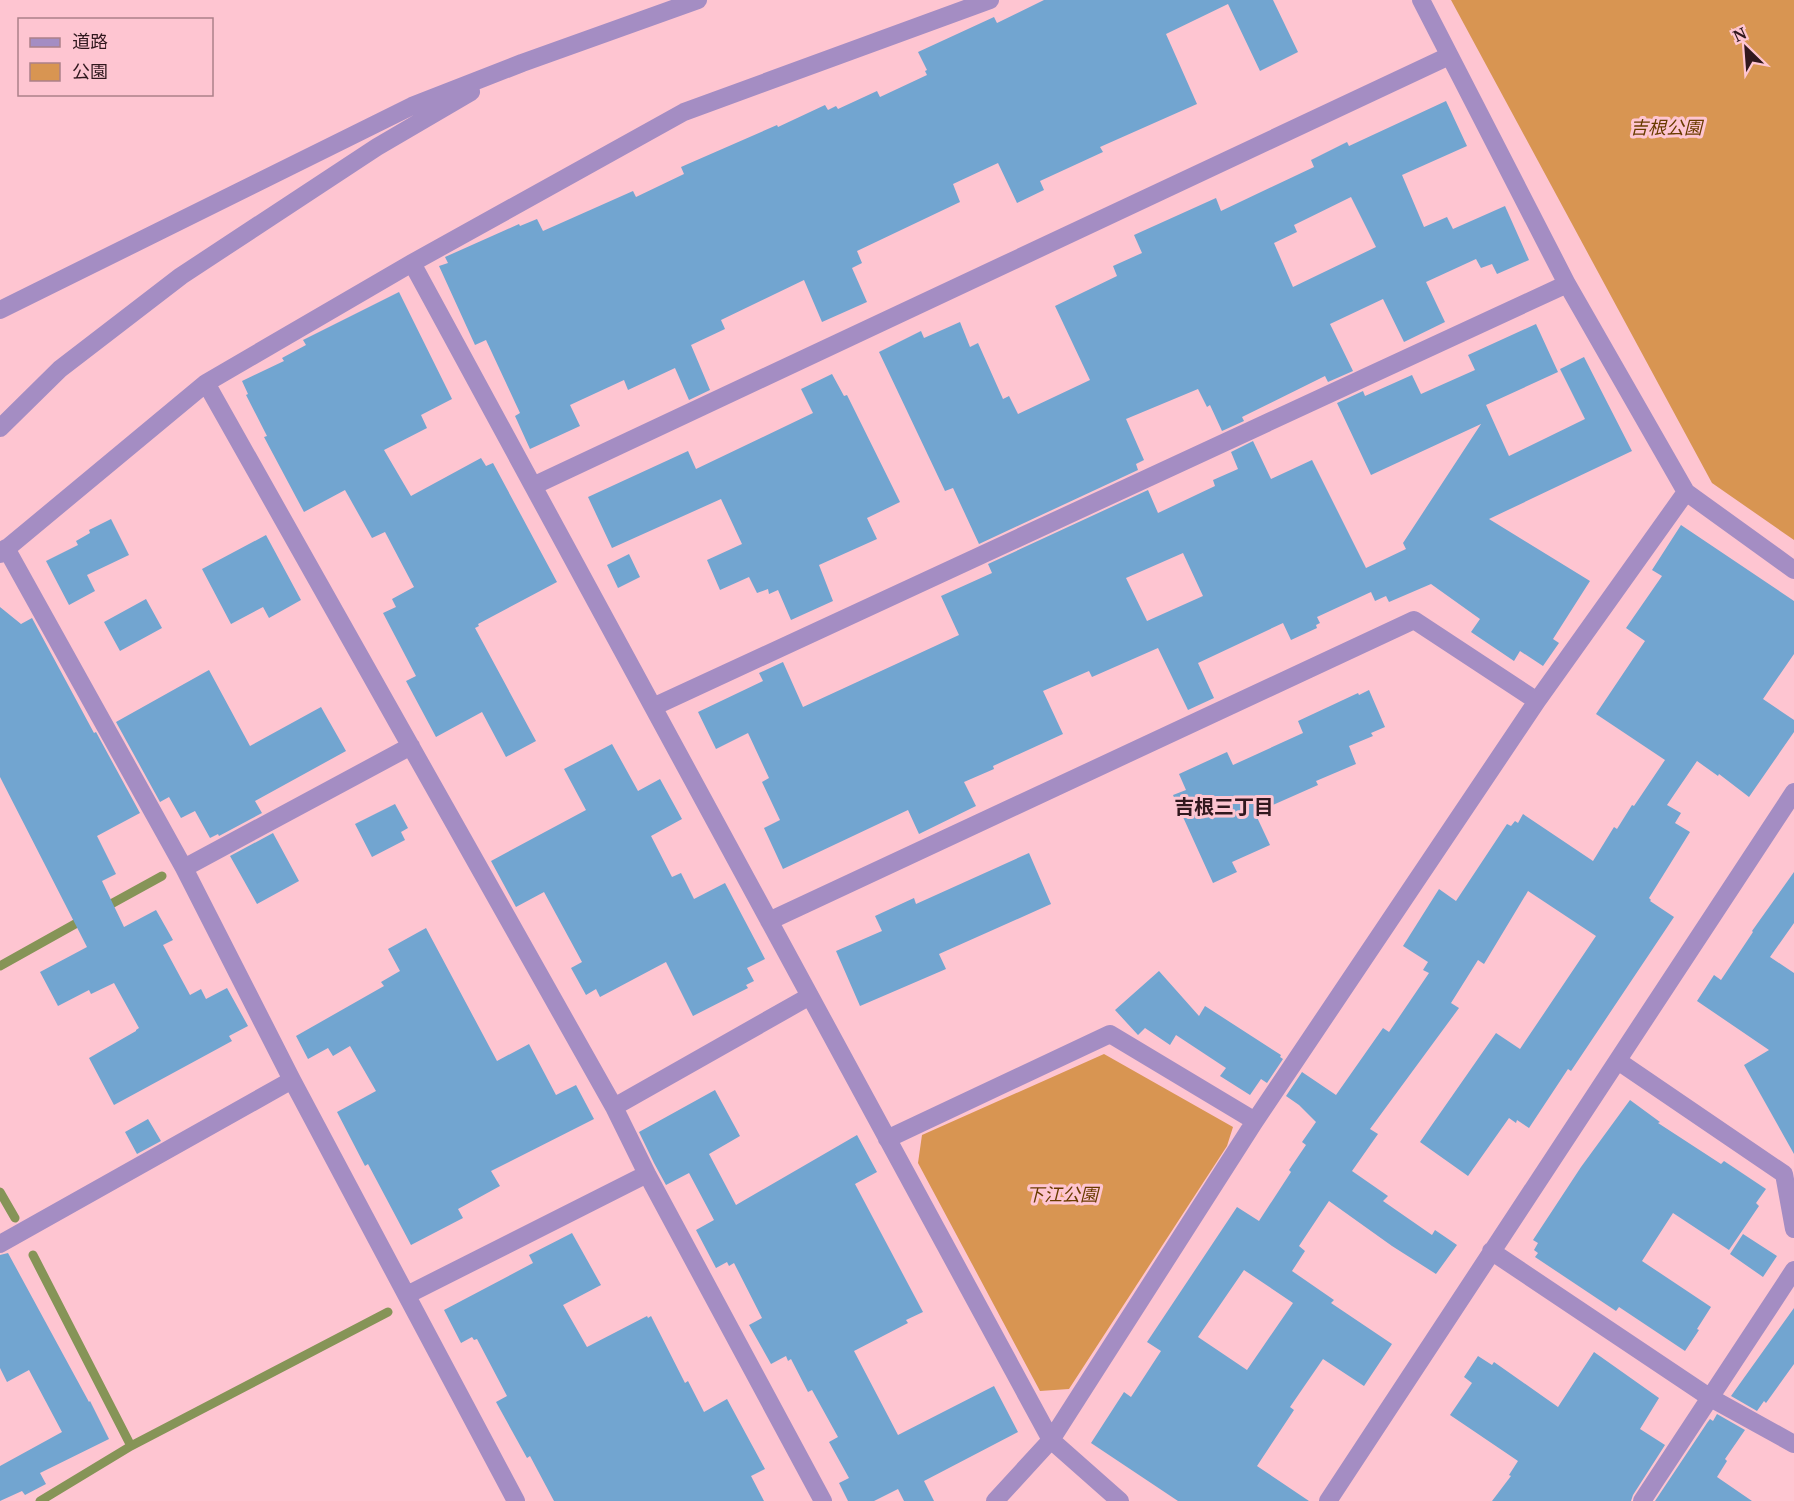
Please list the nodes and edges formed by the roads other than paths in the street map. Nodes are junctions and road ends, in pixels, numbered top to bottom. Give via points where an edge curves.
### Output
1 (698, 0) edge
2 (990, 0) edge
3 (1421, 0) edge
4 (1449, 56) junction
5 (522, 63) junction
6 (412, 263) junction
7 (1567, 284) junction
8 (0, 310) edge
9 (206, 383) junction
10 (0, 428) edge
11 (533, 486) junction
12 (1686, 492) junction
13 (3, 551) edge
14 (1794, 570) edge
15 (1536, 701) junction
16 (653, 707) junction
17 (411, 746) junction
18 (1794, 792) edge
19 (184, 868) junction
20 (769, 921) junction
21 (810, 996) junction
22 (1618, 1061) junction
23 (292, 1080) junction
24 (614, 1107) junction
25 (1256, 1121) junction
26 (887, 1139) junction
27 (647, 1174) junction
28 (1794, 1229) edge
29 (0, 1244) edge
30 (1491, 1251) junction
31 (1794, 1270) edge
32 (407, 1295) junction
33 (1709, 1397) junction
34 (1051, 1440) junction
35 (1794, 1444) edge
36 (516, 1501) edge
37 (823, 1501) edge
38 (995, 1501) edge
39 (1120, 1501) edge
40 (1328, 1501) edge
41 (1642, 1501) edge

1 - 5 street
2 - 6 street via 684,112
3 - 4 street
4 - 7 street
4 - 11 street
5 - 8 street via 412,106
5 - 10 street via 377,147 181,276 60,369
6 - 9 street
6 - 11 street
7 - 12 street
7 - 16 street
9 - 13 street
9 - 17 street
11 - 16 street
12 - 14 street
12 - 15 street
13 - 19 street
15 - 20 street via 1414,620
15 - 25 street
16 - 20 street
17 - 19 street
17 - 24 street
18 - 22 street
19 - 23 street
20 - 21 street
21 - 24 street
21 - 26 street
22 - 28 street via 1784,1174
22 - 30 street
23 - 29 street
23 - 32 street
24 - 27 street
25 - 26 street via 1110,1034
25 - 34 street
26 - 34 street
27 - 32 street
27 - 37 street
30 - 33 street
30 - 40 street
31 - 33 street
32 - 36 street
33 - 35 street
33 - 41 street
34 - 38 street
34 - 39 street

